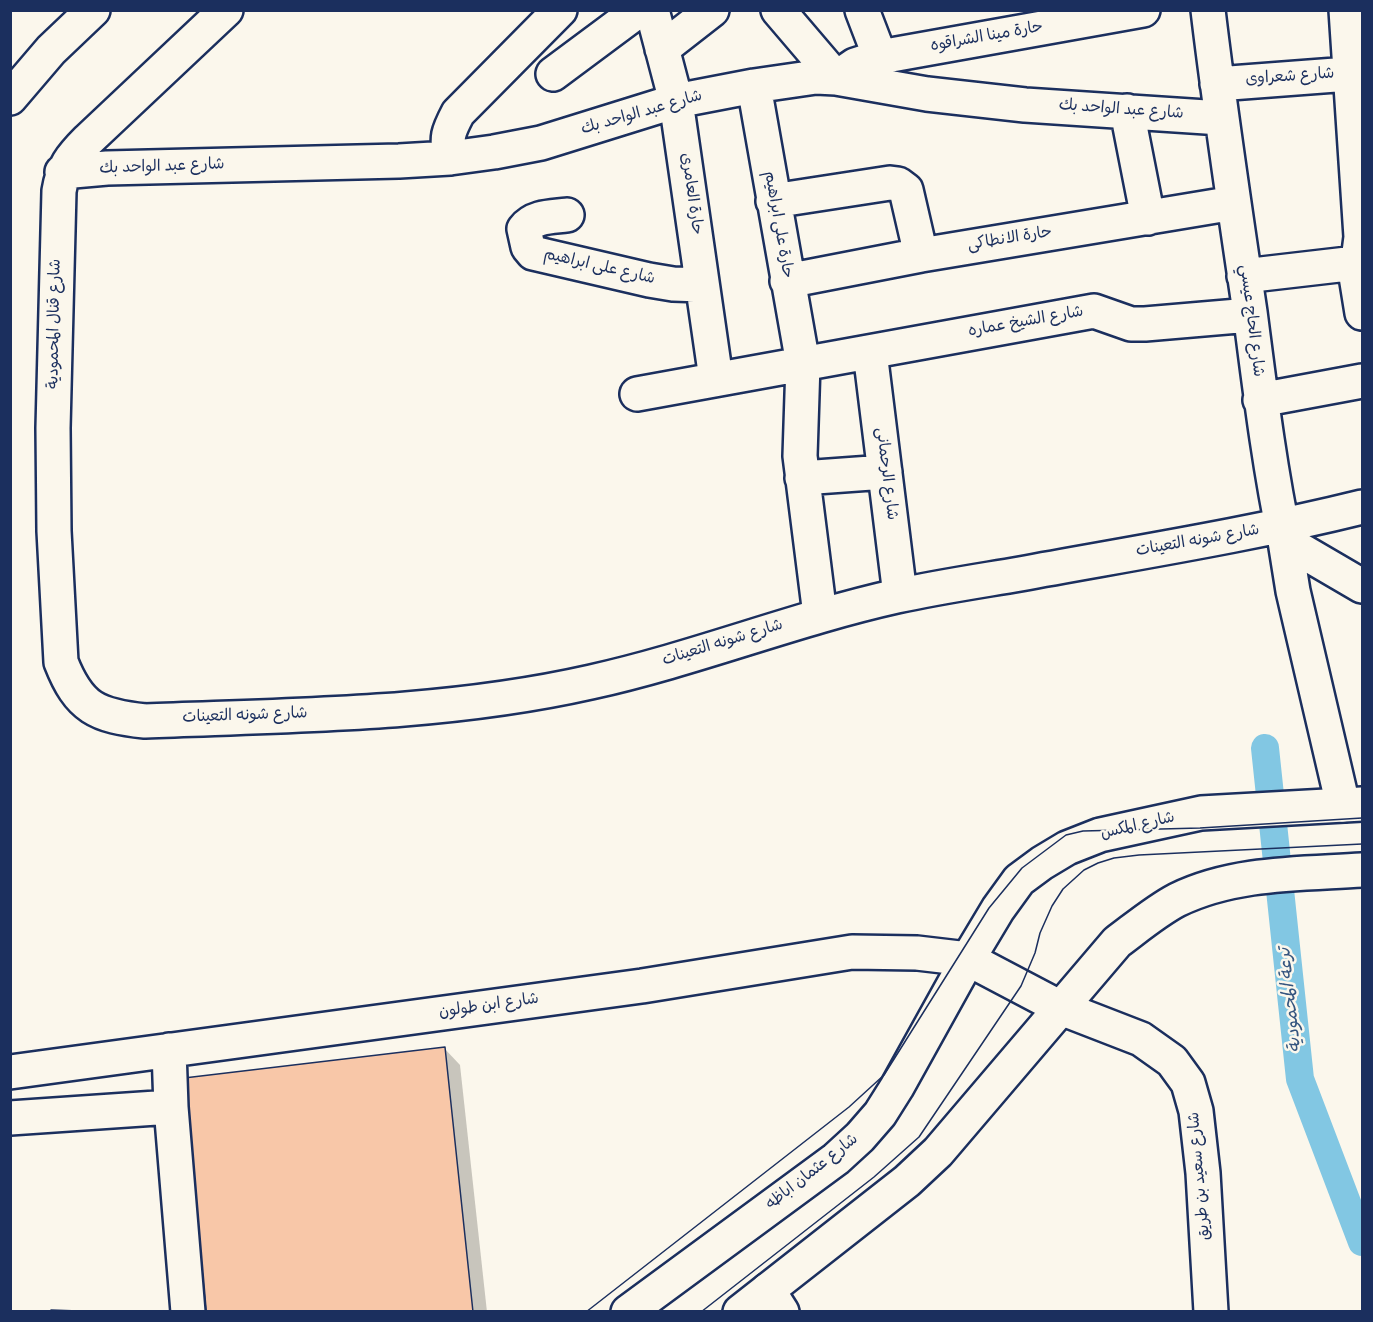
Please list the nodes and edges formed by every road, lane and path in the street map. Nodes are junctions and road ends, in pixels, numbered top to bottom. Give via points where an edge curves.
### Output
1 (93, 10) edge
2 (226, 10) edge
3 (560, 10) edge
4 (639, 10) edge
5 (652, 10) edge
6 (712, 10) edge
7 (778, 10) edge
8 (862, 10) edge
9 (1143, 10) edge
10 (1208, 10) edge
11 (1346, 10) edge
12 (984, 24) edge
13 (662, 49) junction
14 (880, 57) junction
15 (1356, 73) edge
16 (553, 74) dead end
17 (836, 78) junction
18 (1217, 84) junction
19 (754, 86) junction
20 (10, 98) edge
21 (676, 101) junction
22 (1127, 111) junction
23 (1221, 118) junction
24 (450, 158) junction
25 (62, 172) junction
26 (773, 201) junction
27 (1234, 203) junction
28 (567, 215) dead end
29 (1148, 218) junction
30 (1360, 246) edge
31 (921, 255) junction
32 (1244, 276) junction
33 (787, 281) junction
34 (702, 285) junction
35 (1362, 313) edge
36 (1250, 315) junction
37 (870, 352) junction
38 (803, 364) junction
39 (716, 380) junction
40 (1362, 381) edge
41 (637, 394) dead end
42 (1260, 400) junction
43 (885, 472) junction
44 (802, 478) junction
45 (1362, 507) edge
46 (1283, 534) junction
47 (1362, 586) edge
48 (900, 595) junction
49 (820, 615) junction
50 (81, 700) joint
51 (1353, 804) edge
52 (1362, 870) edge
53 (968, 959) junction
54 (1061, 1008) junction
55 (169, 1050) junction
56 (10, 1072) edge
57 (171, 1107) junction
58 (10, 1118) edge
59 (775, 1301) edge
60 (188, 1311) edge
61 (628, 1311) edge
62 (740, 1311) edge
63 (1211, 1311) edge

1 - 20 street via 51,50
2 - 25 street via 88,140
3 - 24 street via 458,113 447,141
4 - 16 street
5 - 13 street, حارة العامرى
6 - 13 street
7 - 17 street
8 - 14 street
9 - 12 street, حارة مينا الشراقوه
10 - 18 street, شارع الحاج عيسي
11 - 15 street
12 - 14 street, حارة مينا الشراقوه
13 - 21 street, حارة العامرى
14 - 17 street, حارة مينا الشراقوه via 855,65
15 - 18 street, شارع شعراوى
15 - 30 street
17 - 19 street, شارع عبد الواحد بك
17 - 22 street, شارع عبد الواحد بك via 927,94 1026,118
18 - 23 street, شارع الحاج عيسي
19 - 21 street, شارع عبد الواحد بك
19 - 26 street, حارة على ابراهيم
21 - 24 street, شارع عبد الواحد بك via 541,144
21 - 34 street, حارة العامرى
22 - 23 street, شارع عبد الواحد بك
22 - 29 street
23 - 27 street, شارع الحاج عيسي
24 - 25 street, شارع عبد الواحد بك
25 - 50 street, شارع قنال المحمودية via 54,382 54,531 61,662
26 - 31 street via 898,184 906,190
26 - 33 street, حارة على ابراهيم
27 - 29 street, حارة الانطاكى
27 - 32 street, شارع الحاج عيسي
28 - 34 street, شارع على ابراهيم via 528,223 524,229 533,253 649,280
29 - 31 street, حارة الانطاكى
30 - 32 street
30 - 35 street via 1356,276
31 - 33 street, حارة الانطاكى
32 - 36 street, شارع الحاج عيسي
33 - 38 street, حارة على ابراهيم
34 - 39 street, حارة العامرى
36 - 37 street, شارع الشيخ عماره via 1131,324 1094,311
36 - 42 street, شارع الحاج عيسي
37 - 38 street, شارع الشيخ عماره
37 - 43 street, شارع الرحمانى
38 - 39 street, شارع الشيخ عماره
38 - 44 street
39 - 41 street, شارع الشيخ عماره
40 - 42 street
42 - 46 street, شارع الحاج عيسي
43 - 44 street
43 - 48 street, شارع الرحمانى
44 - 49 street
45 - 46 street, شارع شونه التعينات
46 - 47 street
46 - 48 street, شارع شونه التعينات
46 - 51 street, شارع الحاج عيسي via 1293,591
48 - 49 street, شارع شونه التعينات
49 - 50 street, شارع شونه التعينات via 593,682 462,704 400,711 145,721 100,712
51 - 53 street, شارع المكس via 1201,813 1100,834 1066,848 1019,880
52 - 54 street via 1255,878 1211,887 1177,900 1117,942
53 - 54 street, شارع ابن طولون
53 - 55 street, شارع ابن طولون via 917,952 852,952 642,986
53 - 61 street, شارع عثمان اباظه via 897,1087 860,1137 836,1159
54 - 59 street via 938,1152
54 - 63 street, شارع سعيد بن طريق via 1141,1039 1172,1061 1188,1083 1196,1111 1203,1173
55 - 56 street, شارع ابن طولون
55 - 57 street
57 - 58 street
57 - 60 street
59 - 62 street

